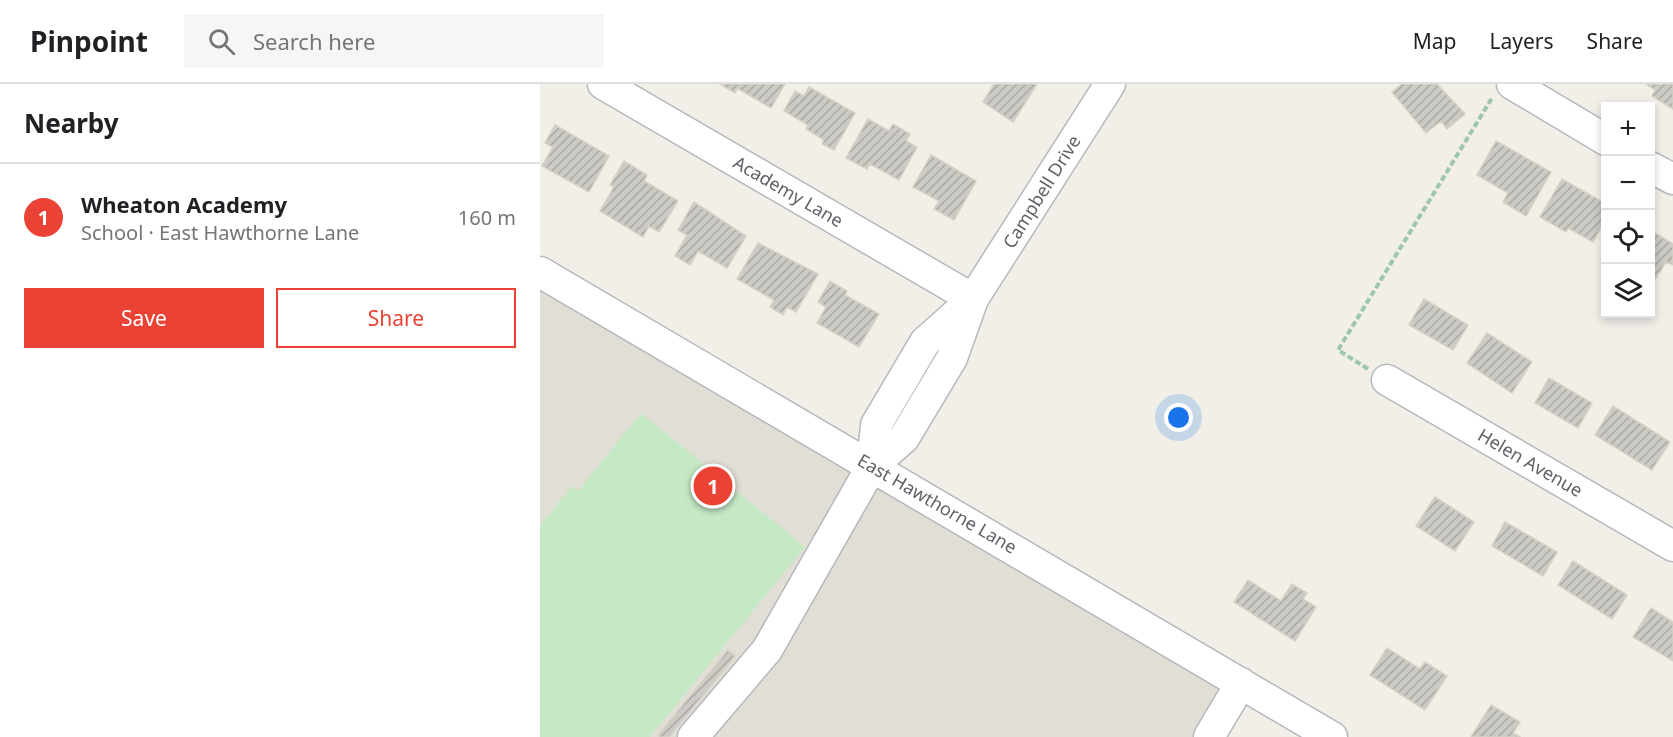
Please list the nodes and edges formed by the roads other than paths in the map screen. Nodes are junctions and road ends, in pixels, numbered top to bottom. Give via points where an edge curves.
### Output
1 (603, 84) edge
2 (1110, 84) edge
3 (1504, 89) edge
4 (1601, 138) edge
5 (1655, 170) edge
6 (1673, 179) edge
7 (540, 272) edge
8 (973, 299) junction
9 (1387, 380) road end
10 (872, 466) junction
11 (1673, 546) edge
12 (1241, 683) junction
13 (693, 737) edge
14 (1209, 737) edge
15 (1332, 737) edge

1 - 8 street, Academy Lane
2 - 8 street, Campbell Drive
3 - 4 street
5 - 6 street
7 - 10 street, East Hawthorne Lane
8 - 10 street, Campbell Drive via 925,342 876,424
9 - 11 street, Helen Avenue
10 - 12 street, East Hawthorne Lane
10 - 13 street via 767,650
12 - 14 street
12 - 15 street, East Hawthorne Lane

